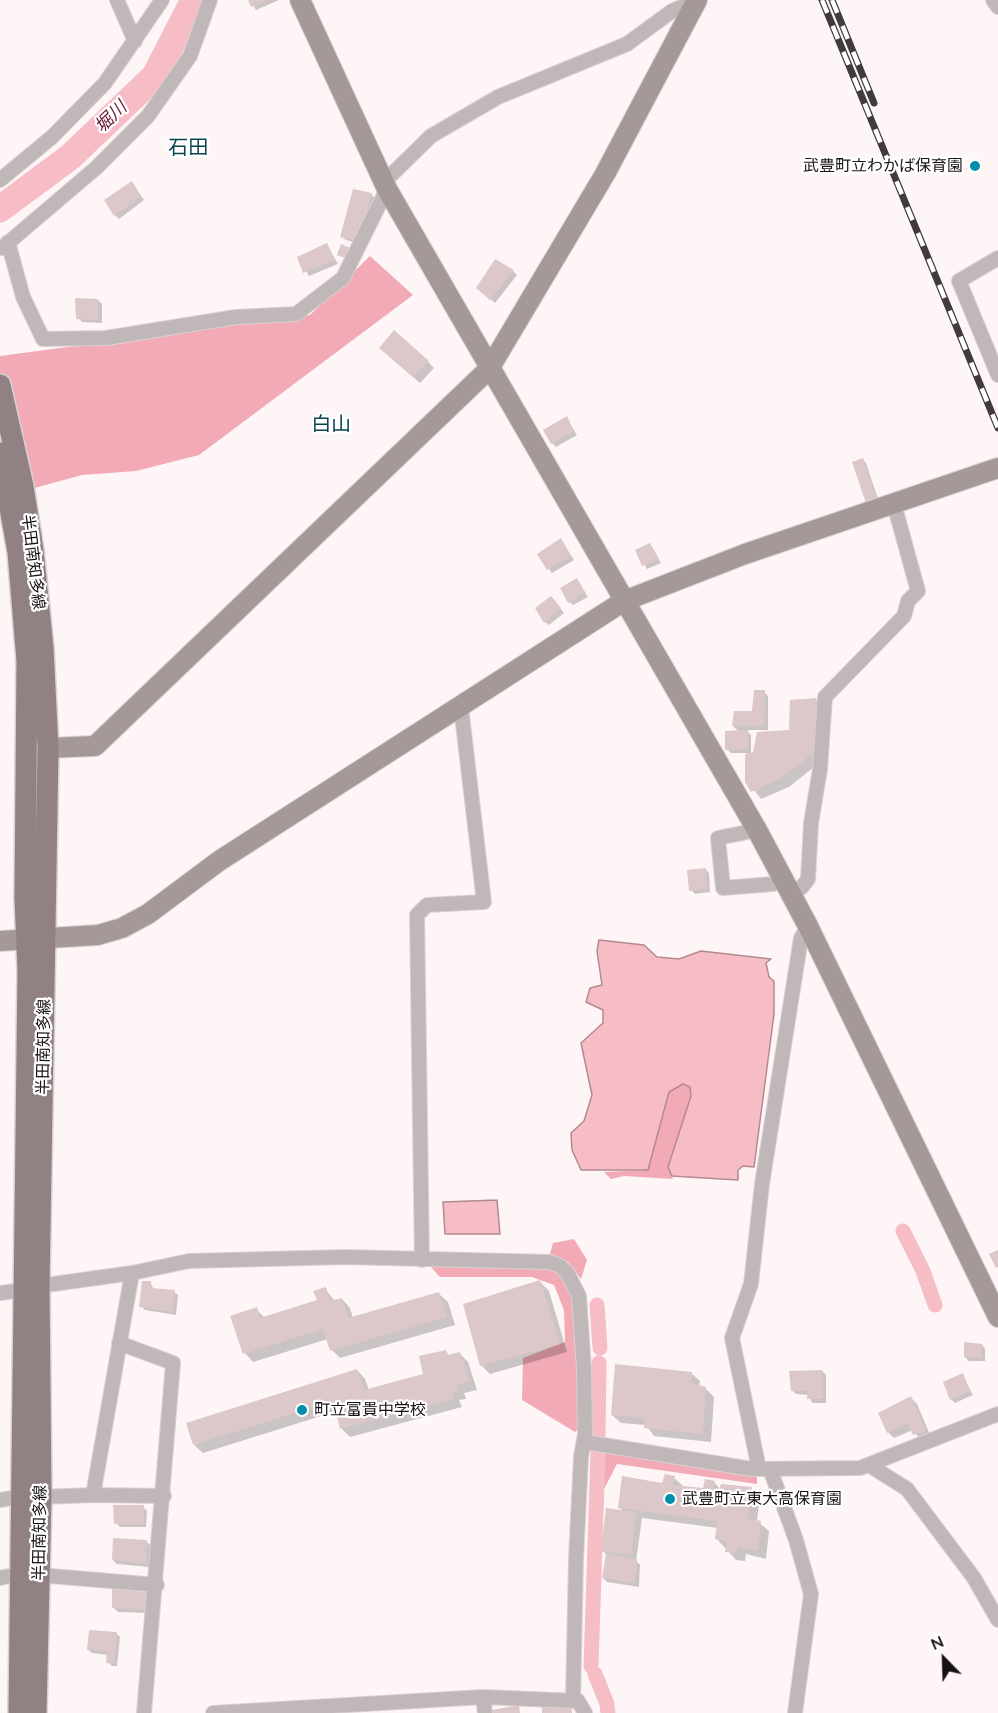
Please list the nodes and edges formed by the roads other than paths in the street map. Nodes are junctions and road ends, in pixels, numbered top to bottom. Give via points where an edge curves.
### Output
1 (117, 0) edge
2 (162, 0) edge
3 (210, 0) edge
4 (300, 0) edge
5 (697, 0) edge
6 (993, 0) edge
7 (998, 7) edge
8 (135, 41) junction
9 (0, 180) edge
10 (386, 185) junction
11 (4, 246) edge
12 (998, 258) edge
13 (489, 369) junction
14 (998, 375) edge
15 (0, 385) edge
16 (0, 453) edge
17 (998, 468) edge
18 (894, 504) junction
19 (624, 601) junction
20 (461, 707) junction
21 (48, 748) junction
22 (757, 830) junction
23 (786, 886) junction
24 (808, 926) junction
25 (36, 940) junction
26 (0, 941) edge
27 (422, 1260) junction
28 (132, 1273) junction
29 (31, 1288) junction
30 (0, 1293) edge
31 (998, 1317) edge
32 (119, 1343) junction
33 (998, 1414) edge
34 (585, 1442) junction
35 (869, 1465) junction
36 (764, 1469) junction
37 (93, 1495) junction
38 (32, 1496) junction
39 (164, 1496) junction
40 (0, 1500) edge
41 (39, 1575) junction
42 (157, 1585) junction
43 (998, 1620) edge
44 (483, 1697) junction
45 (573, 1700) junction
46 (19, 1713) edge
47 (36, 1713) edge
48 (144, 1713) edge
49 (213, 1713) edge
50 (485, 1713) edge
51 (585, 1713) edge
52 (795, 1713) edge

1 - 8 street
2 - 8 street
3 - 11 street via 190,56 148,116 96,168
4 - 10 street
5 - 10 street via 672,11 627,44 498,97 431,136
5 - 13 street via 605,174
6 - 7 street
8 - 9 street via 105,83 52,137
10 - 11 street via 343,278 296,314 236,317 106,338 43,339
10 - 13 street
12 - 14 street via 959,281
13 - 19 street
13 - 21 street via 95,746
15 - 21 main road, 半田南知多線 via 33,550
16 - 25 main road, 半田南知多線 via 12,510 24,606 25,898
17 - 18 street
18 - 19 street via 745,554
18 - 23 street via 918,591 908,601 904,616 825,697 808,879 802,887
19 - 20 street
19 - 22 street
20 - 25 street via 219,861 148,914 98,935
20 - 27 street via 484,902 427,905 417,915
21 - 25 main road, 半田南知多線 via 44,898
22 - 23 street
22 - 23 street via 718,838 723,888
23 - 24 street
24 - 31 street
24 - 36 street via 799,948 762,1184 751,1284 732,1338
25 - 26 street
25 - 29 main road, 半田南知多線
27 - 28 street via 345,1257 189,1261
27 - 34 street via 549,1262 568,1274 579,1296
28 - 29 street
28 - 32 street
29 - 30 street
29 - 38 main road, 半田南知多線
32 - 37 street
32 - 39 street via 173,1364
33 - 35 street
34 - 36 street
34 - 45 street via 578,1514
35 - 36 street
35 - 43 street via 907,1489 975,1578
36 - 52 street via 796,1540 811,1594
37 - 38 street
37 - 39 street
38 - 40 street
38 - 41 main road, 半田南知多線
38 - 46 main road, 半田南知多線
39 - 42 street
41 - 42 street
41 - 47 main road, 半田南知多線
42 - 48 street
44 - 45 street
44 - 49 street
44 - 50 street
45 - 51 street

